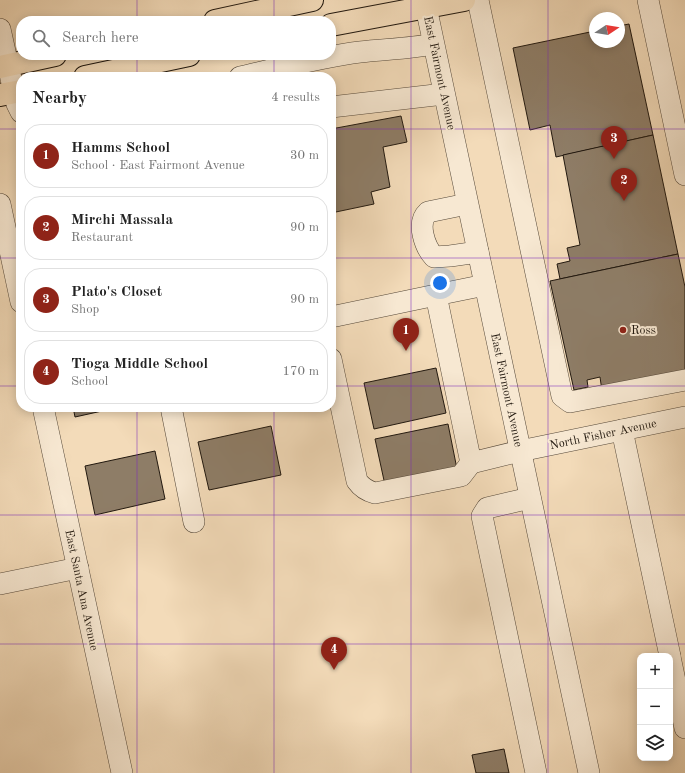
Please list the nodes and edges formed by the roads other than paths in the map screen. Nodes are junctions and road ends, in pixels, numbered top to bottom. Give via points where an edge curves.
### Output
1 (312, 0) edge
2 (464, 0) edge
3 (478, 0) edge
4 (648, 0) edge
5 (253, 6) edge
6 (426, 7) junction
7 (228, 16) edge
8 (336, 24) edge
9 (0, 30) edge
10 (434, 44) junction
11 (336, 56) edge
12 (32, 60) edge
13 (165, 60) edge
14 (318, 60) edge
15 (4, 66) edge
16 (109, 72) edge
17 (263, 72) edge
18 (12, 93) edge
19 (444, 94) junction
20 (336, 106) edge
21 (685, 175) edge
22 (0, 204) edge
23 (468, 204) junction
24 (478, 252) junction
25 (16, 279) edge
26 (485, 285) junction
27 (436, 295) junction
28 (336, 317) edge
29 (685, 380) edge
30 (336, 382) edge
31 (44, 412) edge
32 (172, 412) edge
33 (685, 417) edge
34 (622, 430) junction
35 (520, 451) junction
36 (471, 463) junction
37 (530, 498) junction
38 (194, 522) dead end
39 (78, 568) junction
40 (0, 584) edge
41 (669, 653) edge
42 (673, 671) edge
43 (685, 728) edge
44 (122, 773) edge
45 (536, 773) edge
46 (589, 773) edge

1 - 5 main road
2 - 6 main road
3 - 29 street via 562,396 570,402
4 - 21 street
5 - 7 main road
6 - 8 main road
6 - 10 street, East Fairmont Avenue
9 - 15 street
10 - 11 street
10 - 19 street, East Fairmont Avenue
12 - 15 main road
13 - 16 main road
14 - 17 street
15 - 18 street
19 - 20 street
19 - 23 street, East Fairmont Avenue
22 - 25 street
23 - 24 street, East Fairmont Avenue
23 - 24 street via 428,212 423,221 424,235 429,252 434,257
24 - 26 street, East Fairmont Avenue
26 - 27 street
26 - 35 street, East Fairmont Avenue
27 - 28 street
27 - 36 street
30 - 36 street via 357,481 369,492 375,493 461,476
31 - 39 street, East Santa Ana Avenue
32 - 38 street
33 - 34 street, North Fisher Avenue
34 - 35 street, North Fisher Avenue
34 - 41 street
35 - 36 street, North Fisher Avenue
35 - 37 street, East Fairmont Avenue
37 - 45 street via 487,508 482,516
37 - 46 street, East Fairmont Avenue
39 - 40 street
39 - 44 street, East Santa Ana Avenue
42 - 43 street

